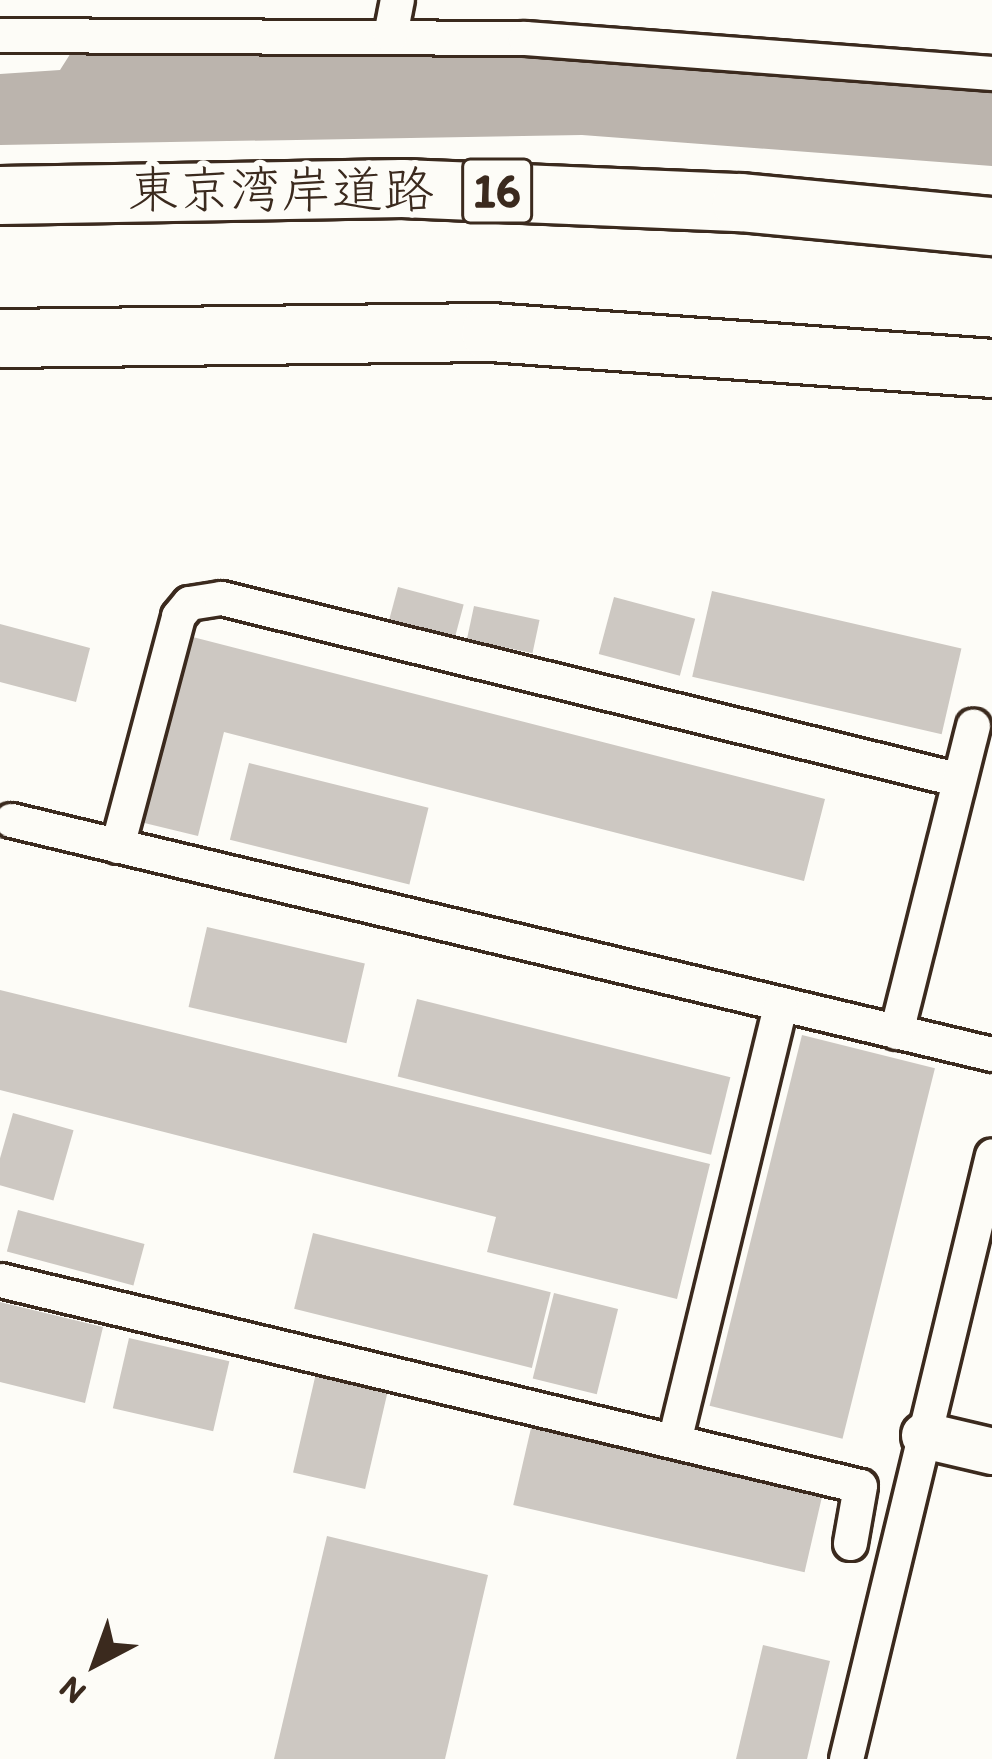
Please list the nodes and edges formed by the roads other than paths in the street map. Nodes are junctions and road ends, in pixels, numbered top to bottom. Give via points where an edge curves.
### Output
1 (397, 0) edge
2 (0, 35) edge
3 (390, 35) junction
4 (992, 73) edge
5 (0, 196) edge
6 (992, 226) edge
7 (0, 338) edge
8 (992, 368) edge
9 (974, 727) dead end
10 (956, 779) junction
11 (11, 820) dead end
12 (117, 846) junction
13 (780, 1006) junction
14 (896, 1032) junction
15 (992, 1054) edge
16 (992, 1155) edge
17 (0, 1280) edge
18 (924, 1435) junction
19 (674, 1441) junction
20 (992, 1451) edge
21 (850, 1543) dead end
22 (846, 1759) edge

1 - 3 street
2 - 3 street
3 - 4 street
5 - 6 highway, 東京湾岸道路 / 16 via 449,189 720,201
7 - 8 highway via 511,333
9 - 10 street
10 - 12 street via 221,598 189,603 178,616
10 - 14 street
11 - 12 street
12 - 13 street
13 - 14 street
13 - 19 street
14 - 15 street
16 - 18 street
17 - 19 street
18 - 20 street
18 - 22 street
19 - 21 street via 860,1486

